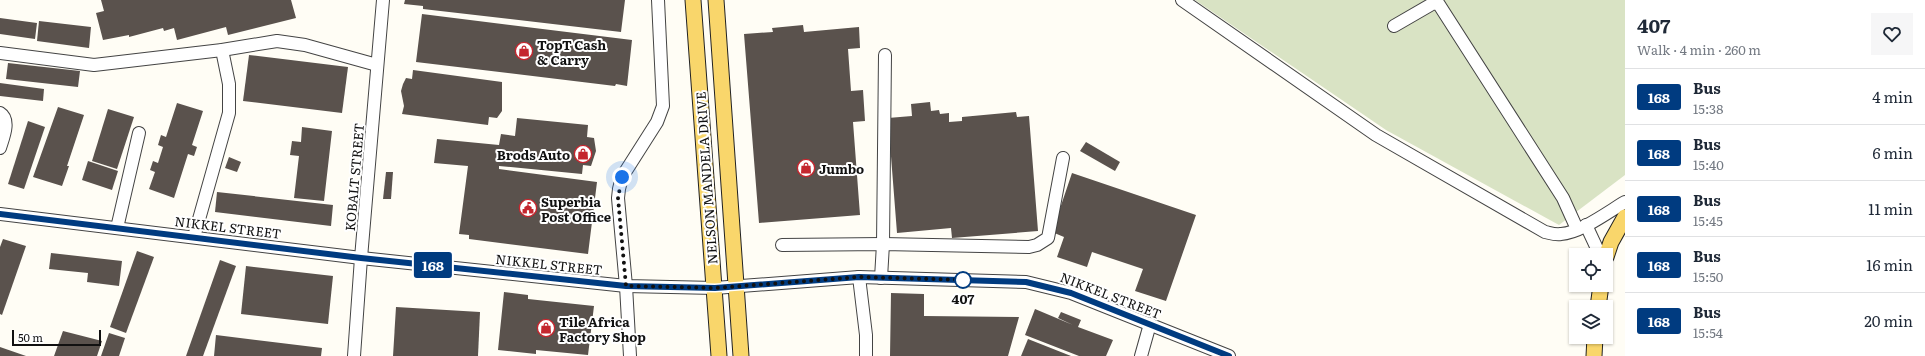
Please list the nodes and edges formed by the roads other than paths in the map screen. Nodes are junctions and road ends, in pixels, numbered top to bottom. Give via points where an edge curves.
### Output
1 (383, 0) edge
2 (658, 0) edge
3 (693, 0) edge
4 (716, 0) edge
5 (1182, 0) edge
6 (1394, 26) dead end
7 (222, 50) junction
8 (0, 53) edge
9 (885, 55) dead end
10 (378, 65) junction
11 (0, 113) edge
12 (139, 133) dead end
13 (0, 148) edge
14 (1063, 158) dead end
15 (1625, 202) edge
16 (0, 214) edge
17 (1625, 217) edge
18 (1581, 227) junction
19 (117, 228) junction
20 (194, 237) junction
21 (883, 244) junction
22 (782, 245) dead end
23 (1595, 248) edge
24 (1609, 248) edge
25 (361, 258) junction
26 (859, 277) junction
27 (881, 278) junction
28 (626, 286) junction
29 (736, 287) junction
30 (715, 288) junction
31 (1150, 324) junction
32 (1595, 344) edge
33 (354, 356) edge
34 (630, 356) edge
35 (719, 356) edge
36 (741, 356) edge
37 (866, 356) edge
38 (1140, 356) edge
39 (1229, 356) edge
40 (1594, 356) edge

1 - 10 street, KOBALT STREET
2 - 28 street via 663,106 657,122 622,177 618,198
3 - 30 main road, NELSON MANDELA DRIVE
4 - 29 main road, NELSON MANDELA DRIVE
5 - 18 street via 1376,135 1545,232 1562,234
6 - 18 street via 1438,3
7 - 8 street via 94,64
7 - 10 street via 277,41 305,45
7 - 20 street via 229,84 229,113
9 - 21 street
10 - 25 street, KOBALT STREET
11 - 13 street via 6,126
12 - 19 street
14 - 21 street via 1048,238 1037,245 1029,247
15 - 18 street
16 - 19 street, NIKKEL STREET
17 - 24 main road
18 - 23 street
19 - 20 street, NIKKEL STREET
20 - 25 street, NIKKEL STREET
21 - 22 street
21 - 27 street
25 - 28 street, NIKKEL STREET
25 - 33 street, KOBALT STREET
26 - 27 street, NIKKEL STREET
26 - 29 street, NIKKEL STREET
26 - 37 street
27 - 31 street, NIKKEL STREET via 1026,282 1071,293
28 - 30 street, NIKKEL STREET
28 - 34 street
29 - 30 street, NIKKEL STREET
29 - 36 main road, NELSON MANDELA DRIVE
30 - 35 main road, NELSON MANDELA DRIVE
31 - 38 street
31 - 39 street, NIKKEL STREET
32 - 40 main road

